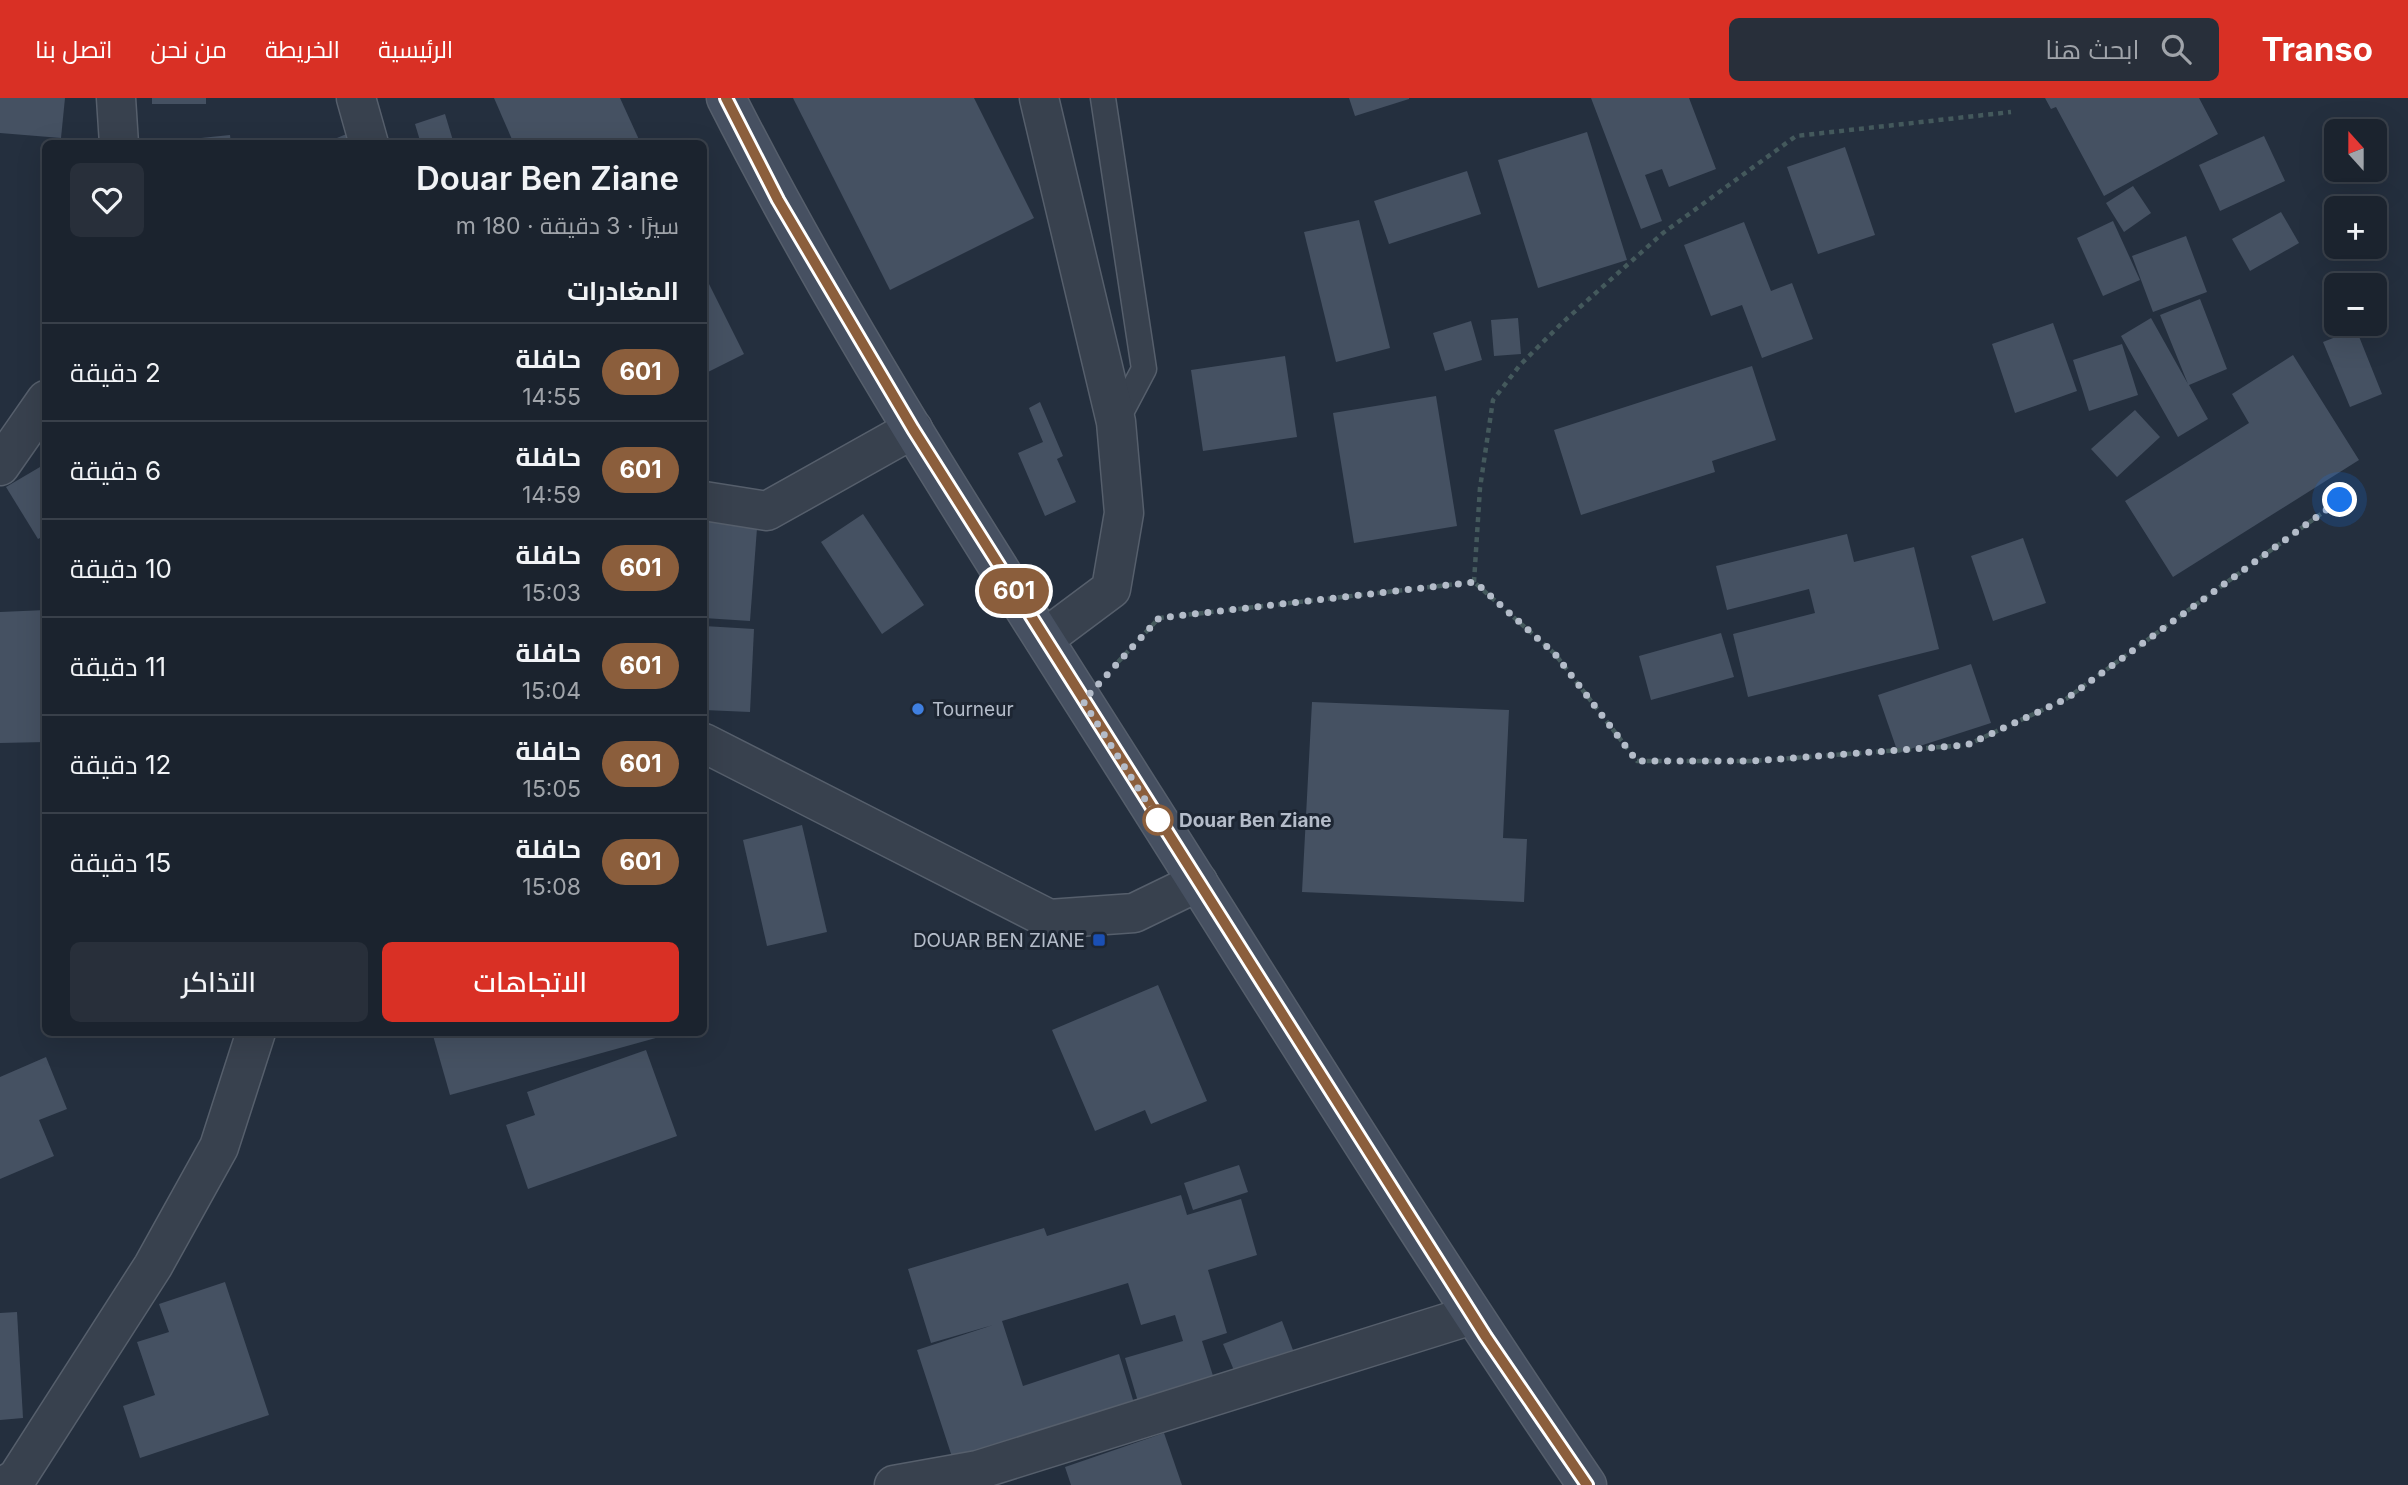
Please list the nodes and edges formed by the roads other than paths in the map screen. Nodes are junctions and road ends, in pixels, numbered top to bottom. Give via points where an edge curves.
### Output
1 (116, 98) edge
2 (356, 98) edge
3 (726, 98) edge
4 (1040, 98) edge
5 (1103, 98) edge
6 (119, 140) edge
7 (368, 140) edge
8 (42, 406) edge
9 (1116, 422) junction
10 (913, 429) junction
11 (0, 466) edge
12 (707, 501) edge
13 (1044, 639) junction
14 (707, 745) edge
15 (1198, 882) junction
16 (255, 1036) edge
17 (1472, 1315) junction
18 (6, 1485) edge
19 (894, 1485) edge
20 (1587, 1485) edge

1 - 6 street
2 - 7 street
3 - 10 main road via 778,200
4 - 9 street
5 - 9 lane via 1144,369
8 - 11 street
9 - 13 street via 1124,513 1111,589
10 - 12 street via 767,511
10 - 13 main road
13 - 15 main road
14 - 15 street via 1049,919 1134,912
15 - 17 main road
16 - 18 street via 219,1147 153,1266 17,1478
17 - 19 street via 978,1470
17 - 20 main road

